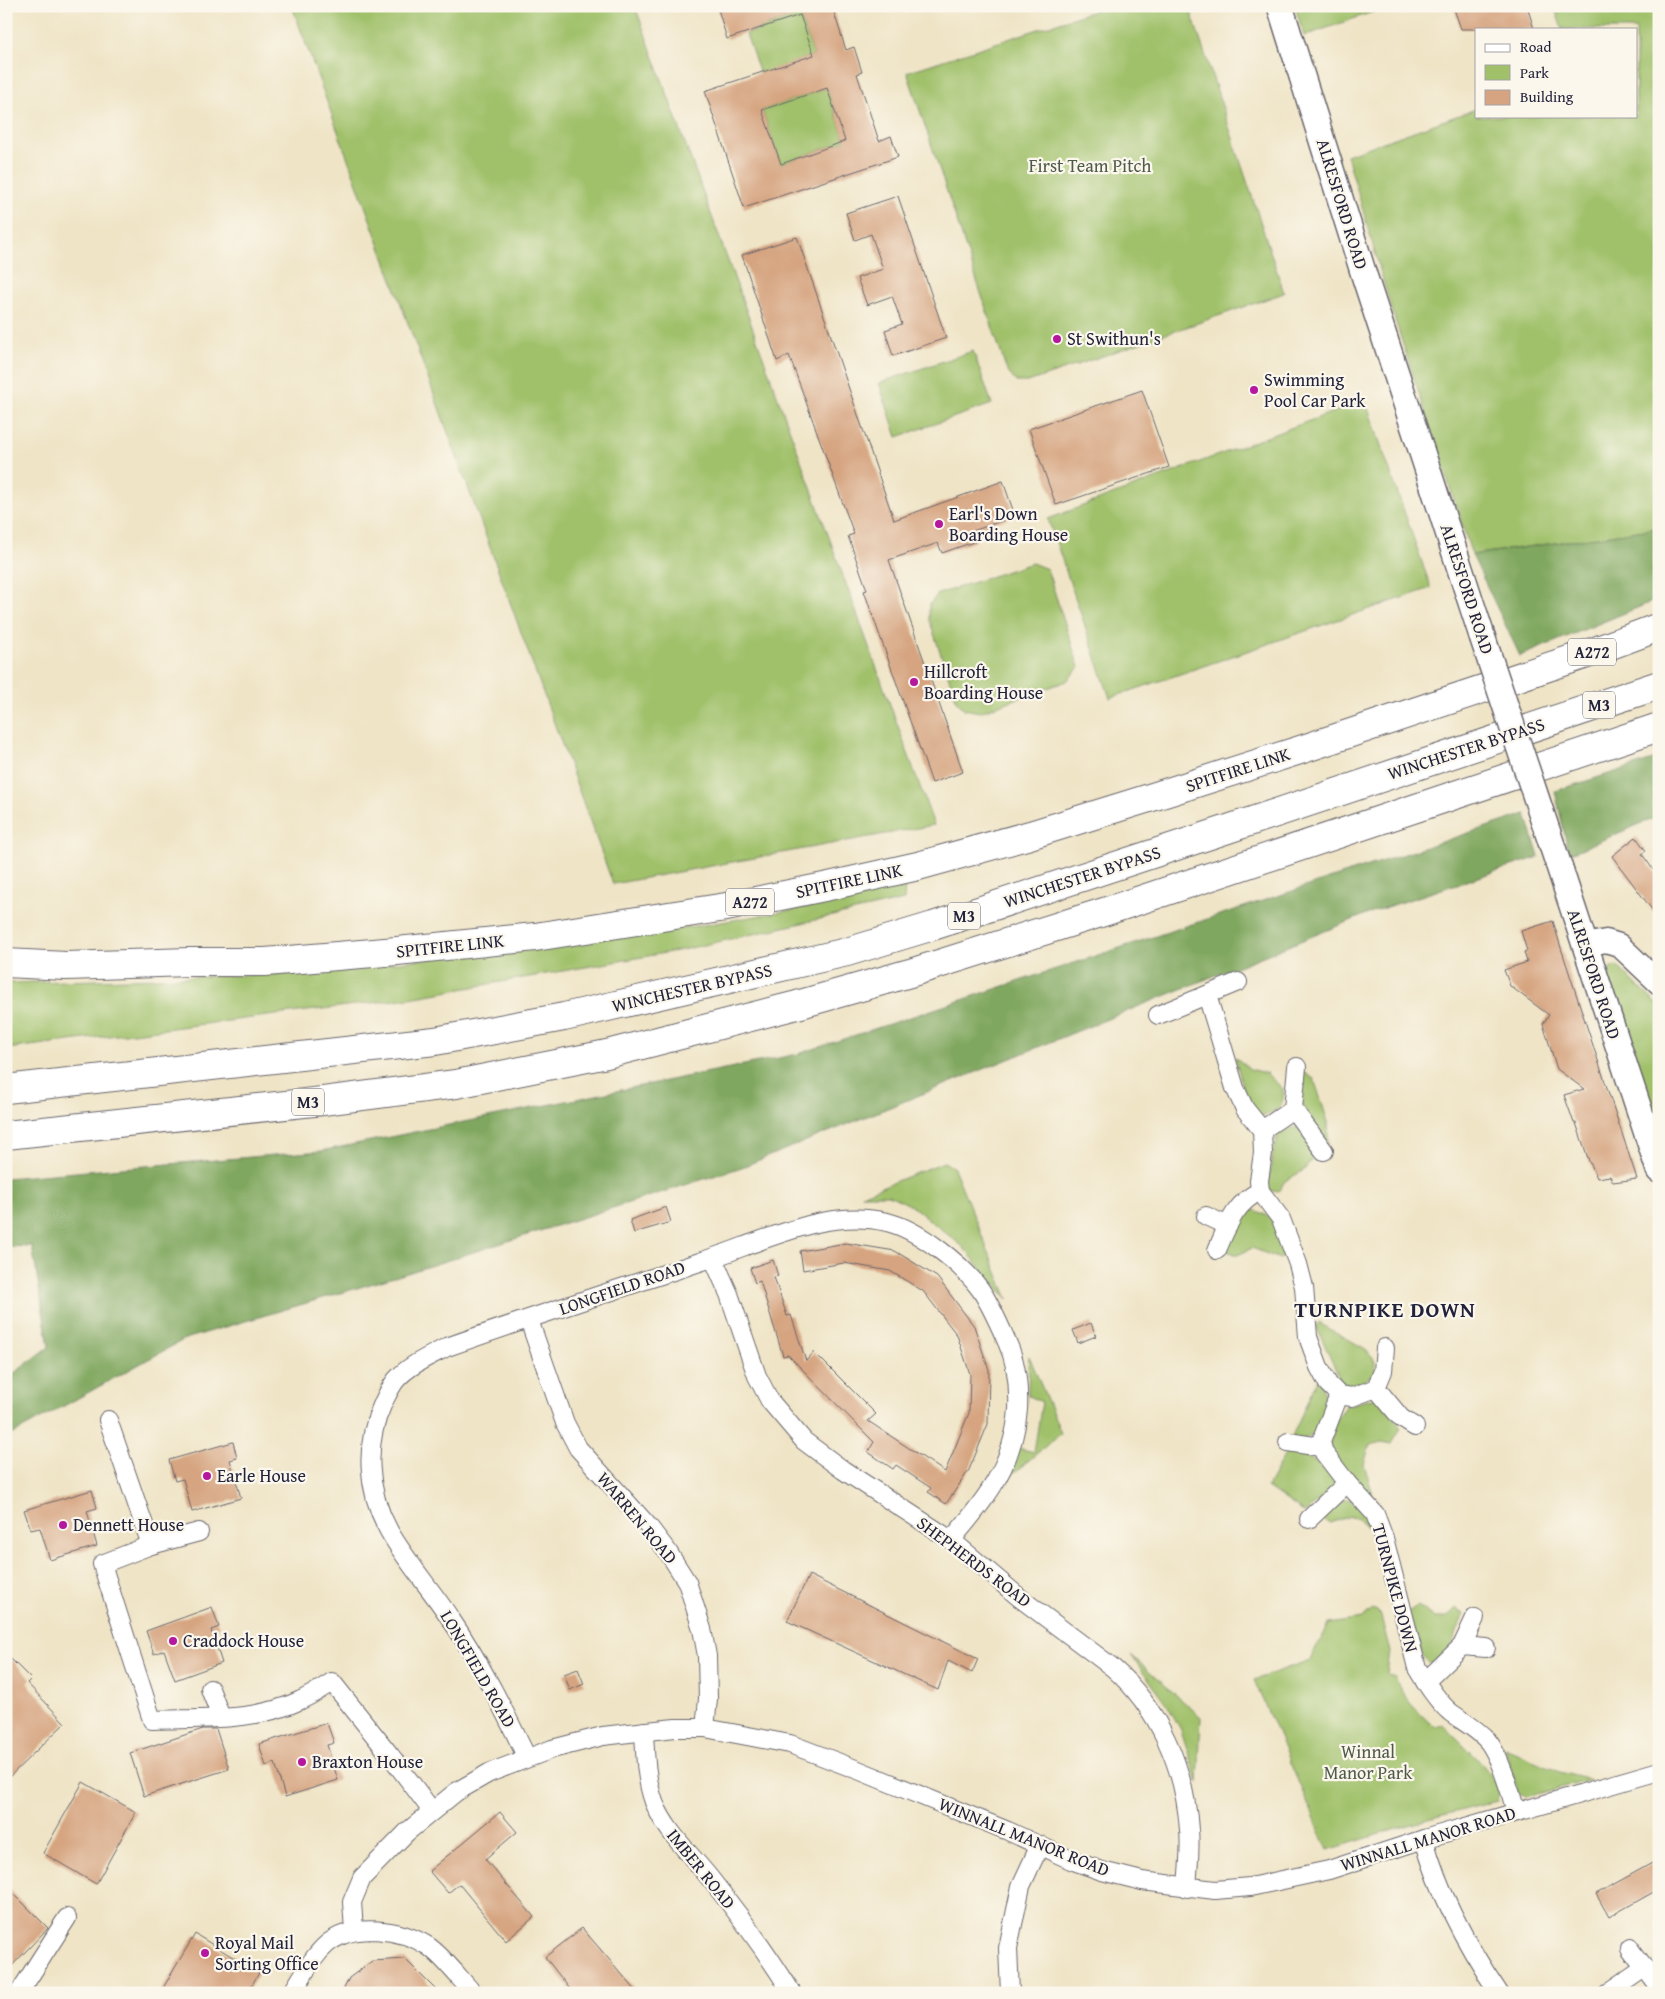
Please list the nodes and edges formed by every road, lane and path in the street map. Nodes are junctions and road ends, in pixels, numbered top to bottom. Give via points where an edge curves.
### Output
1 (1280, 6) edge
2 (1659, 627) edge
3 (1659, 685) edge
4 (1659, 727) edge
5 (1585, 945) junction
6 (6, 963) edge
7 (1238, 982) dead end
8 (1659, 983) edge
9 (1207, 995) junction
10 (1158, 1015) dead end
11 (1297, 1067) dead end
12 (6, 1089) edge
13 (1293, 1109) junction
14 (1262, 1130) junction
15 (6, 1135) edge
16 (1324, 1151) dead end
17 (1659, 1170) edge
18 (1260, 1191) junction
19 (1206, 1216) dead end
20 (1228, 1226) junction
21 (1217, 1250) dead end
22 (713, 1258) junction
23 (529, 1320) junction
24 (1385, 1348) dead end
25 (1376, 1388) junction
26 (1339, 1395) junction
27 (108, 1420) dead end
28 (1415, 1426) dead end
29 (1288, 1442) dead end
30 (1321, 1447) junction
31 (1347, 1483) junction
32 (1309, 1519) dead end
33 (199, 1532) dead end
34 (951, 1540) junction
35 (151, 1545) junction
36 (1475, 1618) dead end
37 (1462, 1646) junction
38 (1486, 1648) dead end
39 (1425, 1682) junction
40 (210, 1689) dead end
41 (221, 1717) junction
42 (705, 1728) junction
43 (644, 1731) junction
44 (527, 1758) junction
45 (1659, 1771) edge
46 (432, 1811) junction
47 (1516, 1812) junction
48 (1424, 1839) junction
49 (1040, 1845) junction
50 (1187, 1888) junction
51 (66, 1918) dead end
52 (354, 1930) junction
53 (1630, 1948) dead end
54 (1644, 1968) junction
55 (1656, 1983) dead end
56 (20, 1993) edge
57 (292, 1993) edge
58 (473, 1993) edge
59 (792, 1993) edge
60 (1010, 1993) edge
61 (1499, 1993) edge
62 (1608, 1993) edge

1 - 5 main road, ALRESFORD ROAD, bridge via 1364,274
2 - 6 highway, SPITFIRE LINK / A272 via 1586,654 1030,835 918,866 726,907 535,937 265,962 66,966
3 - 12 highway, WINCHESTER BYPASS / M3 via 847,952 564,1017 435,1041
4 - 15 highway, M3 via 1107,911 910,973 607,1054 456,1084
5 - 8 street via 1606,941 1619,945
5 - 17 main road, ALRESFORD ROAD
7 - 9 street
9 - 10 street
9 - 14 street via 1235,1088 1245,1109
11 - 13 street
13 - 14 street
13 - 16 street
14 - 18 street
18 - 20 street via 1239,1205
18 - 26 street via 1281,1219 1290,1240 1304,1287 1308,1337 1328,1384
19 - 20 street
20 - 21 street
22 - 23 street, LONGFIELD ROAD
22 - 34 street, SHEPHERDS ROAD via 757,1376 770,1401 786,1421 804,1441 843,1470
22 - 34 street, LONGFIELD ROAD via 802,1226 861,1218 888,1222 931,1243 979,1288 1015,1359 1019,1396 1016,1431 1008,1459 993,1487 978,1510
23 - 42 street, WARREN ROAD via 564,1423 578,1448 649,1527 687,1582 707,1656
23 - 44 street, LONGFIELD ROAD via 447,1347 417,1363 396,1380 379,1412 370,1456 377,1504 390,1531 477,1661
24 - 25 street via 1383,1371
25 - 26 street via 1352,1397
25 - 28 street via 1401,1418
26 - 30 street
27 - 35 street
29 - 30 street
30 - 31 street, TURNPIKE DOWN
31 - 32 street
31 - 39 street, TURNPIKE DOWN via 1375,1514 1379,1524 1417,1668
33 - 35 street
34 - 50 street, SHEPHERDS ROAD via 1020,1598 1112,1667 1149,1708 1181,1774 1190,1832
35 - 41 street via 102,1564 152,1720
36 - 37 street
37 - 38 street
37 - 39 street
39 - 47 street, TURNPIKE DOWN via 1449,1711 1487,1741 1496,1755
40 - 41 street
41 - 46 street via 276,1709 301,1700 332,1682
42 - 43 street, WINNALL MANOR ROAD
42 - 49 street, WINNALL MANOR ROAD via 790,1744
43 - 44 street, WINNALL MANOR ROAD via 587,1740
43 - 59 street, IMBER ROAD via 650,1788 662,1820 770,1957
44 - 46 street, WINNALL MANOR ROAD via 489,1773
45 - 47 street, WINNALL MANOR ROAD
46 - 52 street, WINNALL MANOR ROAD via 362,1878 352,1902
47 - 48 street, WINNALL MANOR ROAD
48 - 50 street, WINNALL MANOR ROAD via 1328,1870 1277,1882 1215,1890
48 - 61 street via 1433,1872 1457,1922
49 - 50 street, WINNALL MANOR ROAD via 1102,1870
49 - 60 street via 1021,1886 1008,1948
51 - 56 street
52 - 57 street via 328,1942 316,1954
52 - 58 street via 388,1931 427,1946
53 - 54 street
54 - 55 street
54 - 62 street

